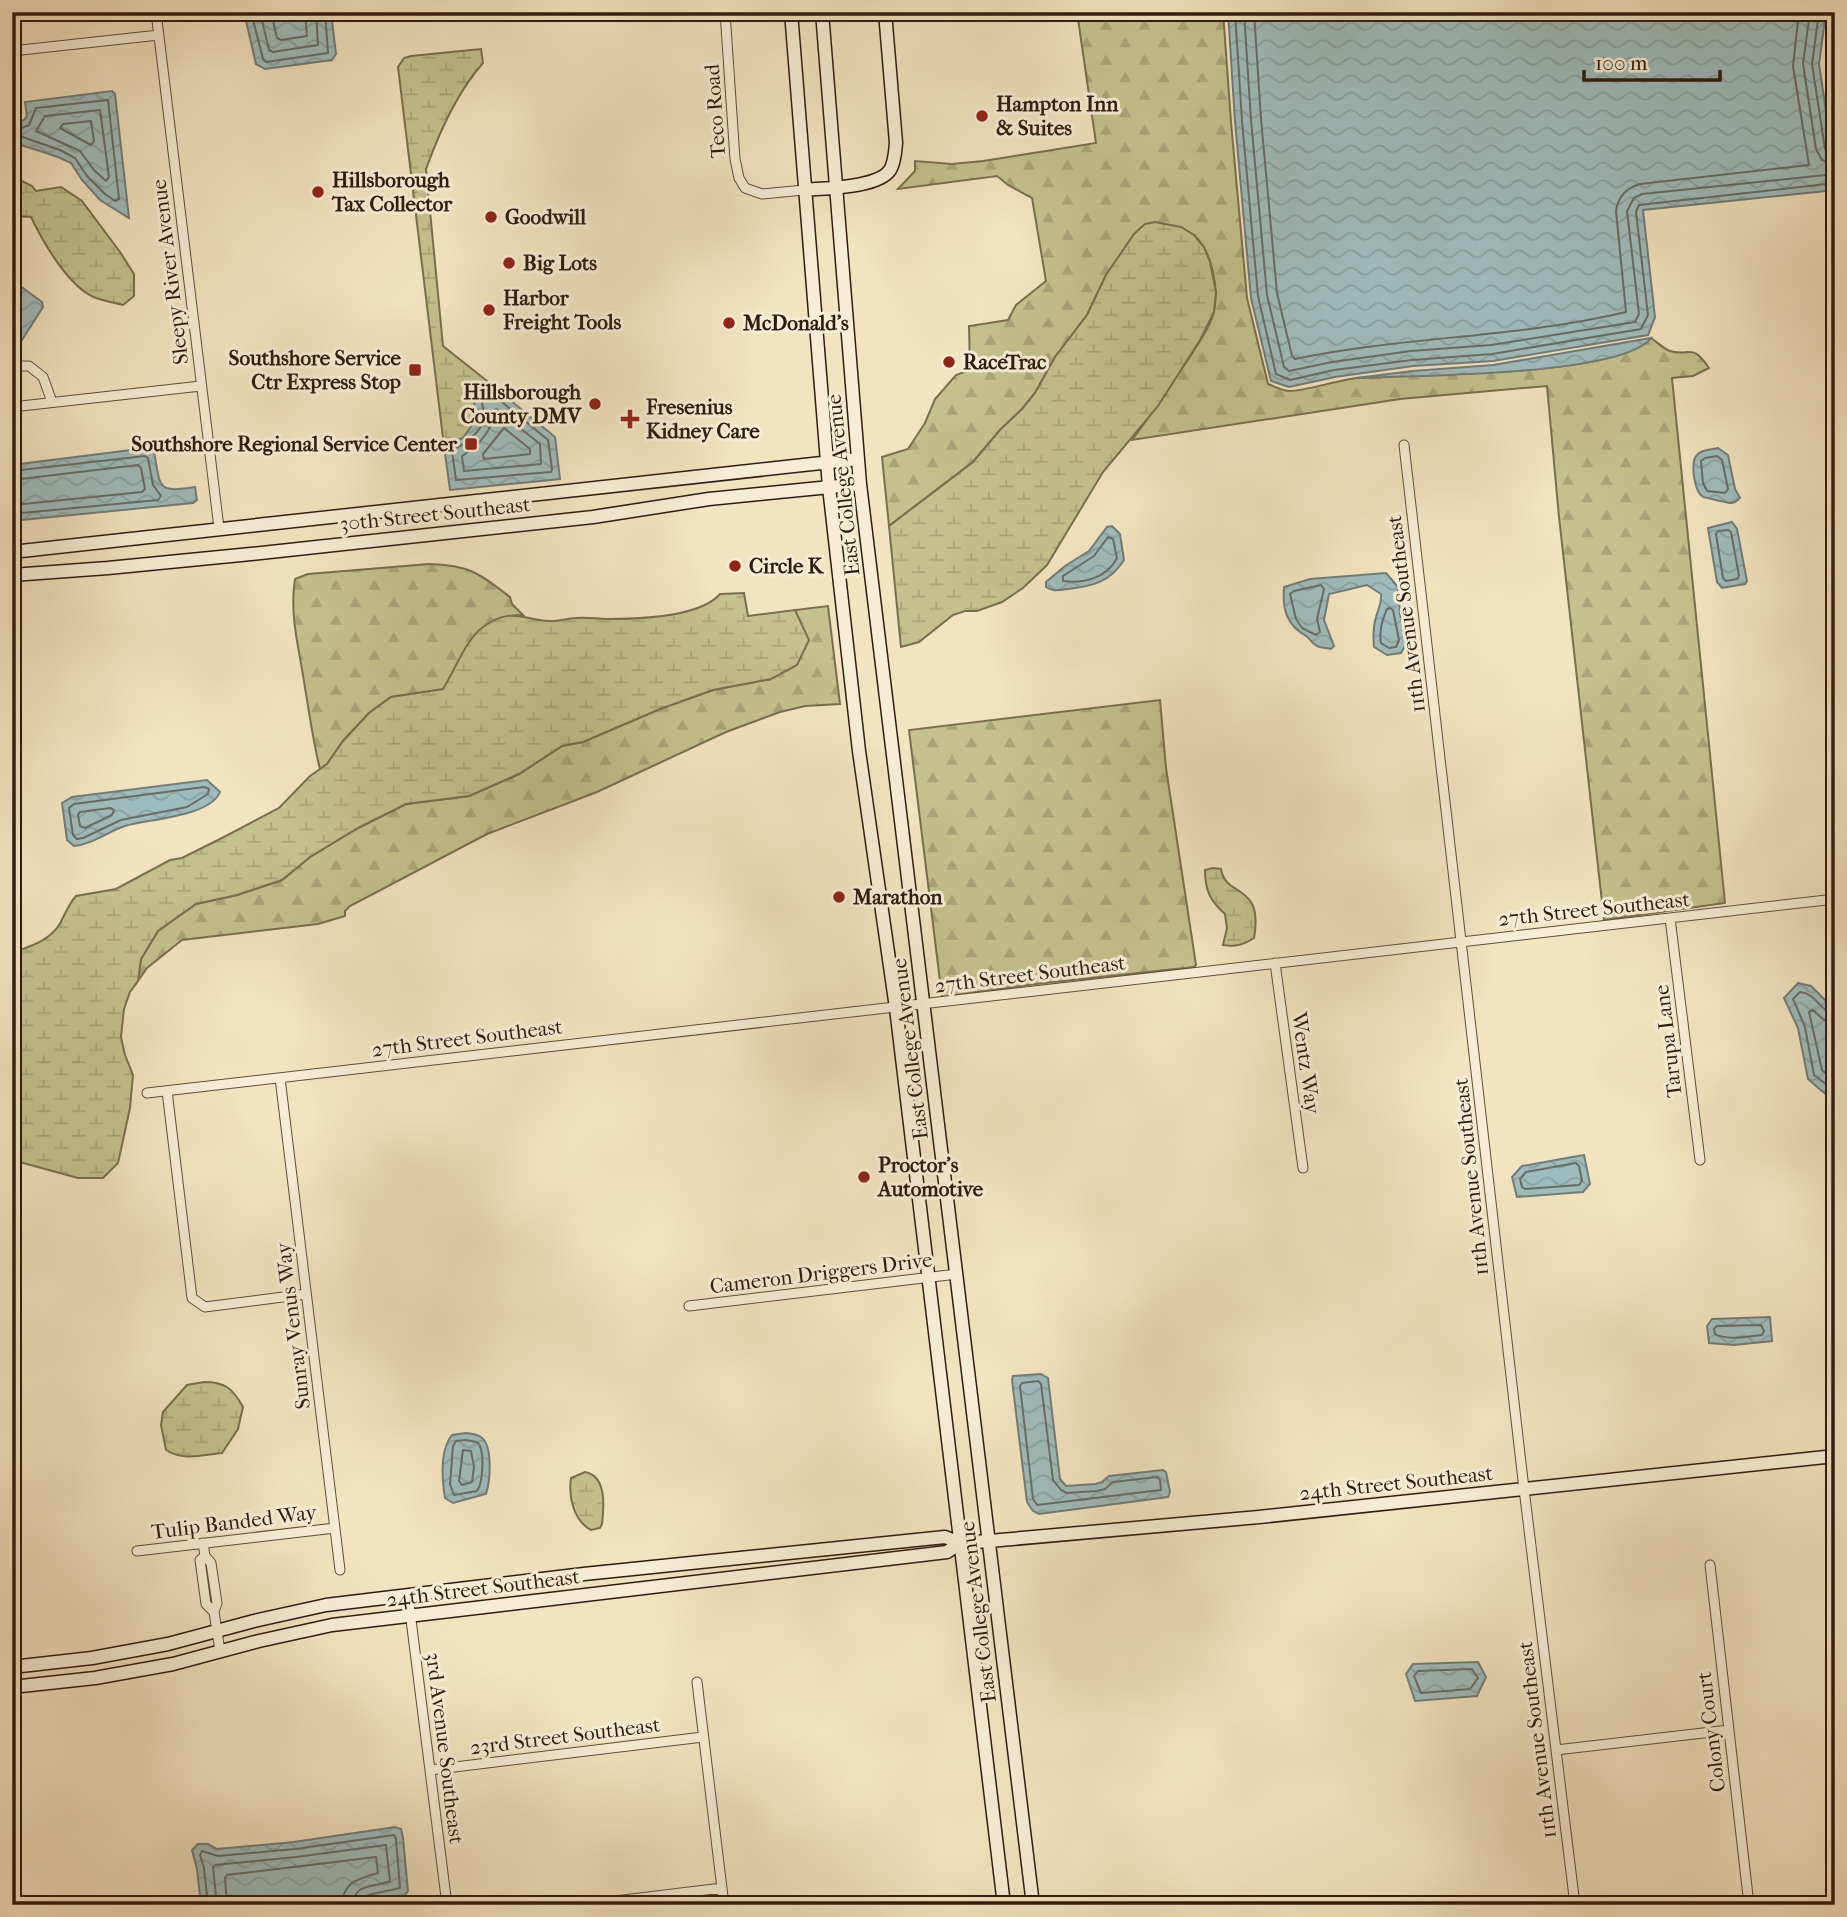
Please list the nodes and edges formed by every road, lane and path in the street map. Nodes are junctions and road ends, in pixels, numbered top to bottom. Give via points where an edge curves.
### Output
1 (156, 12) edge
2 (725, 12) edge
3 (791, 12) edge
4 (821, 12) edge
5 (885, 12) edge
6 (159, 35) junction
7 (12, 51) edge
8 (836, 187) junction
9 (804, 190) junction
10 (12, 366) edge
11 (201, 386) junction
12 (52, 402) junction
13 (12, 404) edge
14 (1404, 445) dead end
15 (858, 459) junction
16 (827, 463) junction
17 (860, 484) junction
18 (829, 487) junction
19 (219, 528) junction
20 (12, 552) edge
21 (12, 575) edge
22 (1835, 899) edge
23 (1670, 918) junction
24 (1462, 941) junction
25 (1275, 962) junction
26 (924, 1004) junction
27 (896, 1008) junction
28 (280, 1078) junction
29 (167, 1091) junction
30 (147, 1093) dead end
31 (1700, 1160) dead end
32 (1303, 1168) dead end
33 (957, 1274) junction
34 (929, 1277) junction
35 (306, 1294) junction
36 (690, 1306) dead end
37 (1835, 1456) edge
38 (1524, 1489) junction
39 (335, 1528) junction
40 (989, 1541) junction
41 (203, 1543) junction
42 (960, 1543) junction
43 (137, 1551) dead end
44 (1710, 1565) dead end
45 (340, 1570) dead end
46 (408, 1596) junction
47 (411, 1617) junction
48 (217, 1631) junction
49 (220, 1651) junction
50 (12, 1667) edge
51 (697, 1682) dead end
52 (12, 1687) edge
53 (1729, 1730) junction
54 (703, 1737) junction
55 (1556, 1750) junction
56 (430, 1770) junction
57 (722, 1888) junction
58 (1748, 1896) dead end
59 (447, 1905) edge
60 (582, 1905) edge
61 (724, 1905) edge
62 (1004, 1905) edge
63 (1033, 1905) edge
64 (1575, 1905) edge

1 - 6 street, Sleepy River Avenue
2 - 9 street, Teco Road via 739,178 745,188 762,194
3 - 9 street, East College Avenue
4 - 8 street, East College Avenue
5 - 8 street via 895,158 881,178
6 - 7 street
6 - 11 street, Sleepy River Avenue
8 - 9 street
8 - 15 street, East College Avenue
9 - 16 street, East College Avenue
10 - 12 street via 37,371
11 - 12 street
11 - 19 street, Sleepy River Avenue
12 - 13 street
14 - 24 street, 11th Avenue Southeast
15 - 16 street, 30th Street Southeast
15 - 17 street, East College Avenue
16 - 18 street, East College Avenue
16 - 19 street, 30th Street Southeast
17 - 18 street, 30th Street Southeast
17 - 26 street, East College Avenue
18 - 21 street, 30th Street Southeast via 264,553
18 - 27 street, East College Avenue via 859,751
19 - 20 street, 30th Street Southeast
22 - 23 street, 27th Street Southeast
23 - 24 street, 27th Street Southeast
23 - 31 street, Tarupa Lane
24 - 25 street, 27th Street Southeast
24 - 38 street, 11th Avenue Southeast
25 - 26 street, 27th Street Southeast
25 - 32 street, Wentz Way
26 - 27 street, 27th Street Southeast
26 - 33 street, East College Avenue
27 - 28 street, 27th Street Southeast
27 - 34 street, East College Avenue
28 - 29 street, 27th Street Southeast
28 - 35 street, Sunray Venus Way
29 - 30 street, 27th Street Southeast
29 - 35 street via 192,1298 205,1307
33 - 34 street, Cameron Driggers Drive
33 - 40 street, East College Avenue
34 - 36 street, Cameron Driggers Drive
34 - 42 street, East College Avenue
35 - 39 street, Sunray Venus Way
37 - 38 street, 24th Street Southeast
38 - 40 street, 24th Street Southeast
38 - 55 street, 11th Avenue Southeast
39 - 41 street, Tulip Banded Way
39 - 45 street, Sunray Venus Way
40 - 42 street, 24th Street Southeast
40 - 63 street, East College Avenue
41 - 43 street, Tulip Banded Way
41 - 48 street via 205,1556 200,1560 205,1604 214,1612
42 - 46 street, 24th Street Southeast via 945,1537
42 - 47 street, 24th Street Southeast via 947,1552
42 - 62 street, East College Avenue
44 - 53 street, Colony Court
46 - 47 street, 3rd Avenue Southeast
46 - 48 street, 24th Street Southeast via 326,1605
47 - 49 street, 24th Street Southeast via 332,1625
47 - 56 street, 3rd Avenue Southeast
48 - 49 street
48 - 50 street, 24th Street Southeast via 92,1658
49 - 52 street, 24th Street Southeast via 147,1669
51 - 54 street
53 - 55 street
53 - 58 street, Colony Court
54 - 56 street, 23rd Street Southeast
54 - 57 street
55 - 64 street, 11th Avenue Southeast
56 - 59 street, 3rd Avenue Southeast
57 - 60 street
57 - 61 street

